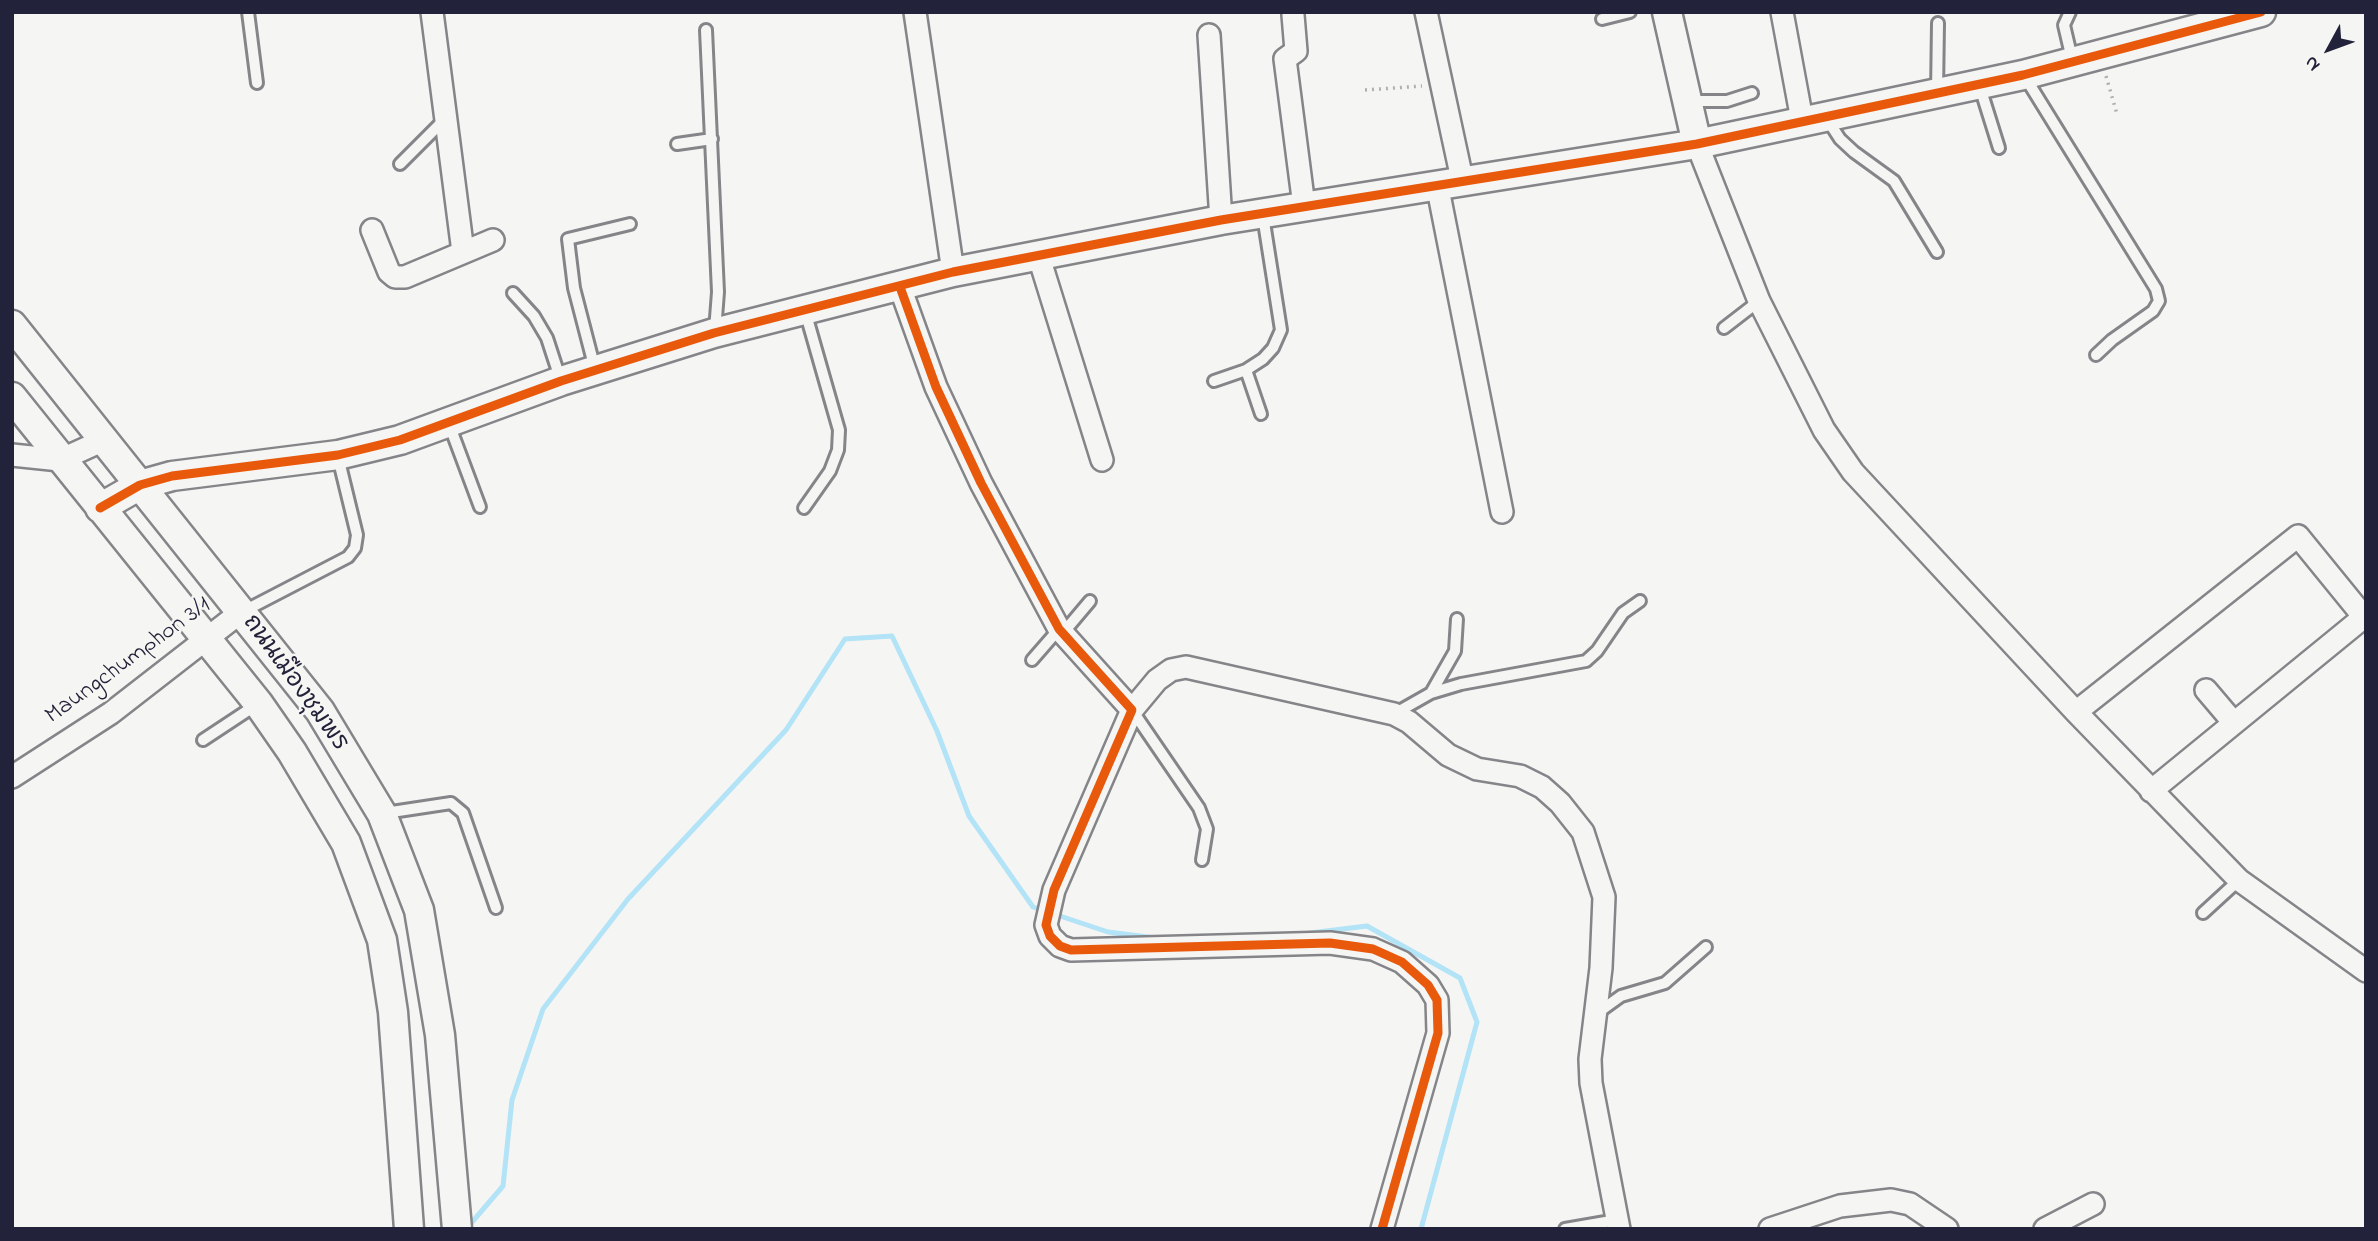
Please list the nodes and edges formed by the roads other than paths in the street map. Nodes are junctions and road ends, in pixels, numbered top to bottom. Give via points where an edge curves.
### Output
1 (248, 12) edge
2 (432, 12) edge
3 (915, 12) edge
4 (1426, 12) edge
5 (1630, 12) edge
6 (1667, 12) edge
7 (1782, 12) edge
8 (2070, 12) edge
9 (2260, 12) edge
10 (1293, 15) dead end
11 (1602, 19) dead end
12 (1938, 23) dead end
13 (706, 30) dead end
14 (1209, 35) dead end
15 (2086, 58) junction
16 (2024, 75) junction
17 (257, 83) dead end
18 (1979, 84) junction
19 (1752, 93) dead end
20 (1937, 93) junction
21 (1687, 101) junction
22 (446, 118) junction
23 (1813, 118) junction
24 (712, 139) junction
25 (677, 144) dead end
26 (1697, 144) junction
27 (1998, 148) dead end
28 (401, 164) dead end
29 (1450, 181) junction
30 (1304, 206) junction
31 (1262, 213) junction
32 (1221, 220) junction
33 (630, 224) dead end
34 (372, 230) dead end
35 (493, 240) dead end
36 (463, 252) junction
37 (1937, 252) dead end
38 (1038, 254) junction
39 (953, 272) junction
40 (900, 287) junction
41 (513, 293) dead end
42 (1759, 301) junction
43 (805, 311) junction
44 (12, 325) edge
45 (1724, 328) dead end
46 (714, 333) junction
47 (2096, 355) dead end
48 (1246, 370) junction
49 (595, 372) junction
50 (1214, 380) dead end
51 (561, 381) junction
52 (12, 397) edge
53 (1261, 414) dead end
54 (449, 424) junction
55 (104, 440) junction
56 (12, 455) edge
57 (338, 455) junction
58 (60, 460) junction
59 (1102, 460) dead end
60 (140, 485) junction
61 (480, 506) dead end
62 (100, 508) junction
63 (804, 508) dead end
64 (1502, 512) dead end
65 (1090, 601) dead end
66 (1640, 601) dead end
67 (241, 612) junction
68 (1457, 619) dead end
69 (1061, 631) junction
70 (205, 640) junction
71 (1032, 660) dead end
72 (2206, 690) dead end
73 (1431, 692) junction
74 (258, 703) junction
75 (1132, 710) junction
76 (2076, 712) junction
77 (1394, 714) junction
78 (2234, 723) junction
79 (203, 740) dead end
80 (12, 777) edge
81 (2151, 791) junction
82 (382, 814) junction
83 (1202, 860) dead end
84 (2239, 880) junction
85 (496, 908) dead end
86 (2203, 913) dead end
87 (1706, 947) dead end
88 (2366, 971) edge
89 (1594, 1016) junction
90 (2093, 1204) dead end
91 (1618, 1225) edge
92 (409, 1229) edge
93 (457, 1229) edge
94 (1382, 1229) edge
95 (1565, 1229) edge
96 (1770, 1229) edge
97 (1947, 1229) edge
98 (2045, 1229) edge

1 - 17 lane
2 - 22 street
3 - 39 street
4 - 29 street via 1441,84
5 - 11 lane
6 - 21 street
7 - 23 street
8 - 15 lane via 2064,25
9 - 15 street via 2197,24
10 - 30 street via 1296,51 1285,59
12 - 20 lane
13 - 24 lane
14 - 32 street
15 - 16 street
16 - 18 street
16 - 47 lane via 2156,289 2159,301 2153,311
18 - 20 street
18 - 27 lane
19 - 21 lane via 1727,101
20 - 23 street
21 - 26 street
22 - 28 lane
22 - 36 street
23 - 26 street
23 - 37 lane via 1895,181
24 - 25 lane
24 - 46 lane via 719,292
26 - 29 street
26 - 42 street
29 - 30 street
29 - 64 street
30 - 31 street
31 - 32 street
31 - 48 lane via 1281,330 1273,348
32 - 38 street
33 - 49 lane via 568,239 574,288
34 - 36 street via 389,272 395,276 405,277
35 - 36 street
38 - 39 street
38 - 59 street
39 - 40 street
40 - 43 street
40 - 69 street via 936,387 981,483
41 - 51 lane via 547,338
42 - 45 lane
42 - 76 street via 1824,430 1853,472
43 - 46 street
43 - 63 lane via 839,430 830,471
44 - 55 street, ถนนเมืองชุมพร
46 - 49 street
48 - 50 lane
48 - 53 lane
49 - 51 street
51 - 54 street
52 - 58 street, ถนนเมืองชุมพร
54 - 57 street
54 - 61 lane
55 - 58 street
55 - 60 street, ถนนเมืองชุมพร
56 - 58 street
57 - 60 street via 172,475
57 - 67 lane via 357,535 355,548 348,557
58 - 62 street, ถนนเมืองชุมพร
60 - 62 street
60 - 67 street, ถนนเมืองชุมพร
62 - 70 street, ถนนเมืองชุมพร
65 - 69 lane
66 - 73 lane via 1623,612 1586,661
67 - 70 street, Maungchumphon 3/1
67 - 82 street, ถนนเมืองชุมพร via 320,711
68 - 73 lane via 1455,651
69 - 71 lane
69 - 75 street
70 - 74 street, ถนนเมืองชุมพร
70 - 80 street, Maungchumphon 3/1 via 111,713
72 - 78 street
73 - 77 lane
74 - 79 lane
74 - 92 street, ถนนเมืองชุมพร via 346,843 382,940 393,1012
75 - 77 street via 1157,680 1186,667
75 - 83 lane via 1199,808 1207,829
75 - 94 street via 1054,890 1046,925 1050,936 1071,950 1330,943 1373,949 1402,962 1428,985 1437,1000 1438,1033
76 - 78 street via 2298,536 2364,617
76 - 81 street
77 - 89 street via 1448,755 1477,769 1520,776 1542,787 1583,832 1604,897
78 - 81 street
81 - 84 street
82 - 85 lane via 451,803 463,813
82 - 93 street, ถนนเมืองชุมพร via 419,909 440,1035
84 - 86 lane
84 - 88 street
87 - 89 lane via 1665,983 1621,996
89 - 91 street via 1591,1083
90 - 98 street
91 - 95 lane
96 - 97 street via 1840,1206 1891,1200 1910,1204

